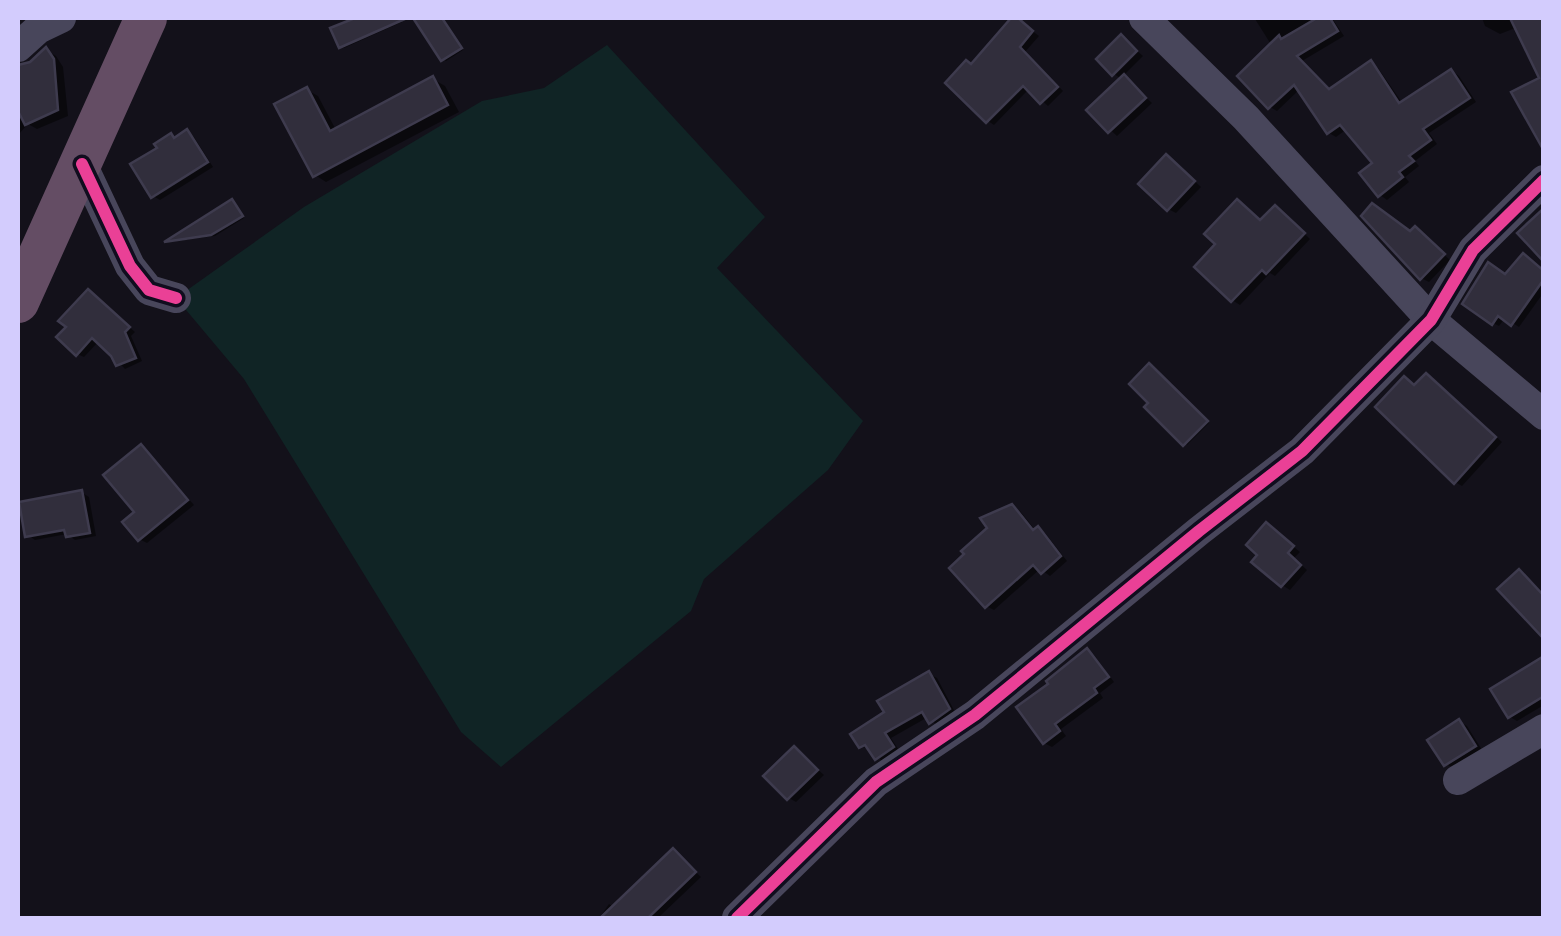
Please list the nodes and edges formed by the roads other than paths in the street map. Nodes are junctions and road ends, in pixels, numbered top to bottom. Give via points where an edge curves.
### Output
1 (61, 18) edge
2 (146, 18) edge
3 (1144, 18) edge
4 (18, 47) edge
5 (82, 164) junction
6 (1544, 180) edge
7 (176, 298) dead end
8 (18, 302) edge
9 (1431, 320) junction
10 (1544, 415) edge
11 (1544, 728) edge
12 (1458, 780) dead end
13 (737, 918) edge

1 - 4 street
2 - 5 highway
3 - 9 street via 1246,118
5 - 7 street via 130,266 149,290
5 - 8 highway
6 - 9 street via 1473,250
9 - 10 street
9 - 13 street via 1302,452 975,715 876,782
11 - 12 street

